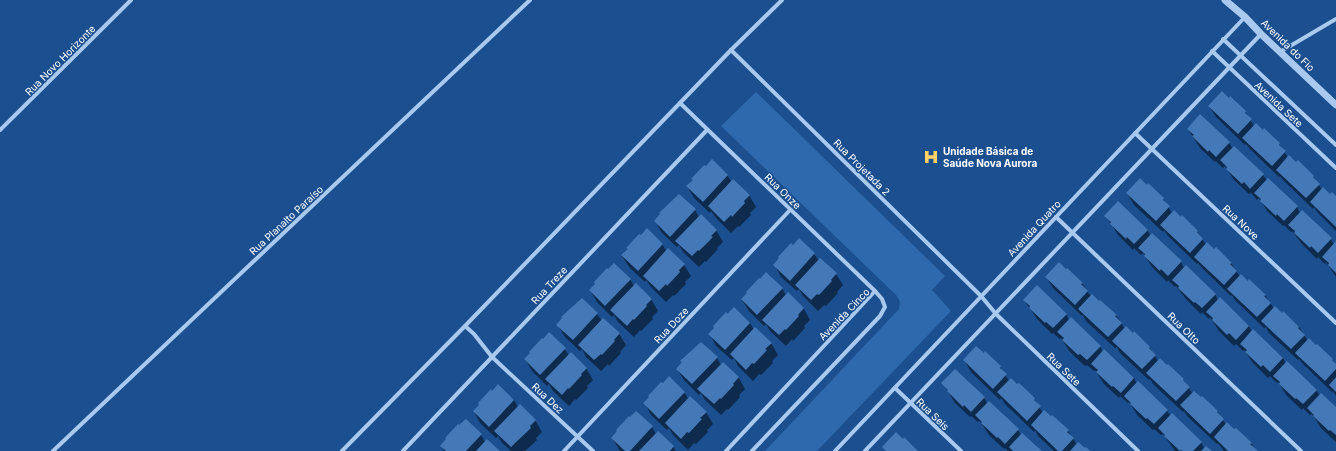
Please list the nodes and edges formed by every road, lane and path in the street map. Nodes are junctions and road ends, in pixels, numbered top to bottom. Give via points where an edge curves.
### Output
1 (131, 0) edge
2 (530, 0) edge
3 (782, 0) edge
4 (1225, 0) edge
5 (1245, 17) junction
6 (1336, 19) edge
7 (1261, 34) junction
8 (1223, 39) junction
9 (731, 50) junction
10 (1212, 51) junction
11 (1280, 52) junction
12 (1241, 55) junction
13 (1229, 68) junction
14 (680, 103) junction
15 (1336, 105) edge
16 (0, 130) edge
17 (707, 130) junction
18 (1135, 133) junction
19 (1336, 145) edge
20 (1152, 149) junction
21 (1336, 168) edge
22 (790, 210) junction
23 (1056, 217) junction
24 (1072, 233) junction
25 (875, 291) junction
26 (981, 296) junction
27 (996, 314) junction
28 (1336, 323) edge
29 (465, 326) junction
30 (492, 357) junction
31 (895, 388) junction
32 (911, 403) junction
33 (578, 437) junction
34 (53, 451) edge
35 (342, 451) edge
36 (403, 451) edge
37 (564, 451) edge
38 (593, 451) edge
39 (726, 451) edge
40 (752, 451) edge
41 (835, 451) edge
42 (865, 451) edge
43 (961, 451) edge
44 (1138, 451) edge
45 (1301, 451) edge

1 - 16 street, Rua Novo Horizonte
2 - 34 street, Rua Planalto Paraíso
3 - 9 street
4 - 5 street, Avenida do Fio
5 - 7 street, Avenida do Fio
5 - 8 street, Avenida Quatro
6 - 11 street
7 - 11 street, Avenida do Fio
7 - 12 street
8 - 10 street, Avenida Quatro
8 - 12 street, Avenida Sete
9 - 14 street
9 - 26 street, Rua Projetada 2
10 - 13 street, Avenida Sete
10 - 18 street, Avenida Quatro
11 - 15 street, Avenida do Fio
12 - 13 street
12 - 19 street, Avenida Sete
13 - 20 street
13 - 21 street, Avenida Sete
14 - 17 street, Rua Onze
14 - 29 street
17 - 22 street, Rua Onze
17 - 30 street, Rua Treze
18 - 20 street, Rua Nove
18 - 23 street, Avenida Quatro
20 - 24 street
20 - 28 street, Rua Nove
22 - 25 street, Rua Onze
22 - 33 street, Rua Doze
23 - 24 street, Rua OIto
23 - 26 street, Avenida Quatro
24 - 27 street
24 - 45 street, Rua OIto
25 - 39 street, Avenida Cinco
25 - 40 street, Avenida Cinco via 885,307 880,316
26 - 27 street, Rua Sete
26 - 31 street, Avenida Quatro
27 - 32 street
27 - 44 street, Rua Sete
29 - 30 street, Rua Dez
29 - 35 street
30 - 33 street, Rua Dez
30 - 36 street, Rua Treze
31 - 32 street, Rua Seis
31 - 41 street, Avenida Quatro
32 - 42 street
32 - 43 street, Rua Seis
33 - 37 street, Rua Doze
33 - 38 street, Rua Dez

